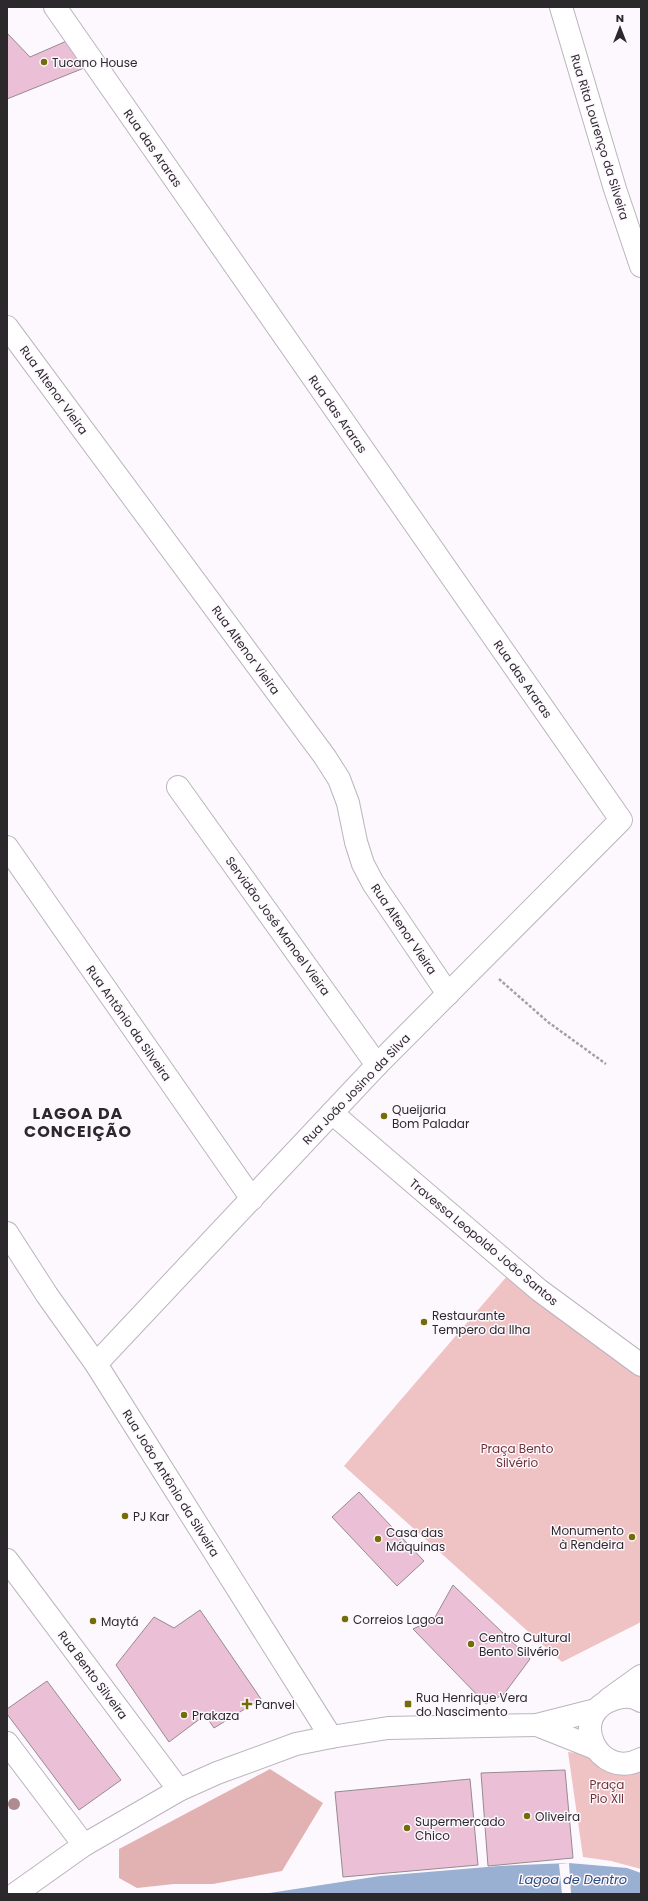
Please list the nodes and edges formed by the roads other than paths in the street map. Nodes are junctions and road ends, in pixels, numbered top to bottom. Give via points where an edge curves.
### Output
1 (55, 7) edge
2 (561, 7) edge
3 (641, 266) edge
4 (7, 327) edge
5 (178, 787) dead end
6 (621, 820) joint
7 (7, 847) edge
8 (448, 994) junction
9 (377, 1065) junction
10 (332, 1113) junction
11 (252, 1199) junction
12 (7, 1233) edge
13 (96, 1364) junction
14 (641, 1365) edge
15 (7, 1560) edge
16 (641, 1676) edge
17 (641, 1701) edge
18 (601, 1706) junction
19 (536, 1725) junction
20 (331, 1737) junction
21 (7, 1744) edge
22 (595, 1748) junction
23 (639, 1762) edge
24 (179, 1790) junction
25 (84, 1845) junction
26 (15, 1894) edge

1 - 6 street, Rua das Araras
2 - 3 street, Rua Rita Lourenço da Silveira via 615,189
4 - 8 street, Rua Altenor Vieira via 325,756 339,779 348,803 363,864 373,883
5 - 9 street, Servidão José Manoel Vieira
6 - 8 street, Rua João Josino da Silva
7 - 11 street, Rua Antônio da Silveira
8 - 9 street, Rua João Josino da Silva
9 - 10 street, Rua João Josino da Silva
10 - 11 street, Rua João Josino da Silva
10 - 14 street, Travessa Leopoldo João Santos via 539,1290
11 - 13 street, Rua João Josino da Silva
12 - 13 street, Rua João Antônio da Silveira
13 - 20 street, Rua João Antônio da Silveira
15 - 24 street, Rua Bento Silveira
16 - 18 street
17 - 18 street via 622,1696
18 - 19 street
18 - 22 street via 590,1722 590,1736
19 - 20 street via 388,1728
19 - 22 street
20 - 24 street via 296,1744 217,1772
21 - 25 street
22 - 23 street via 606,1759 620,1764
24 - 25 street
25 - 26 street

